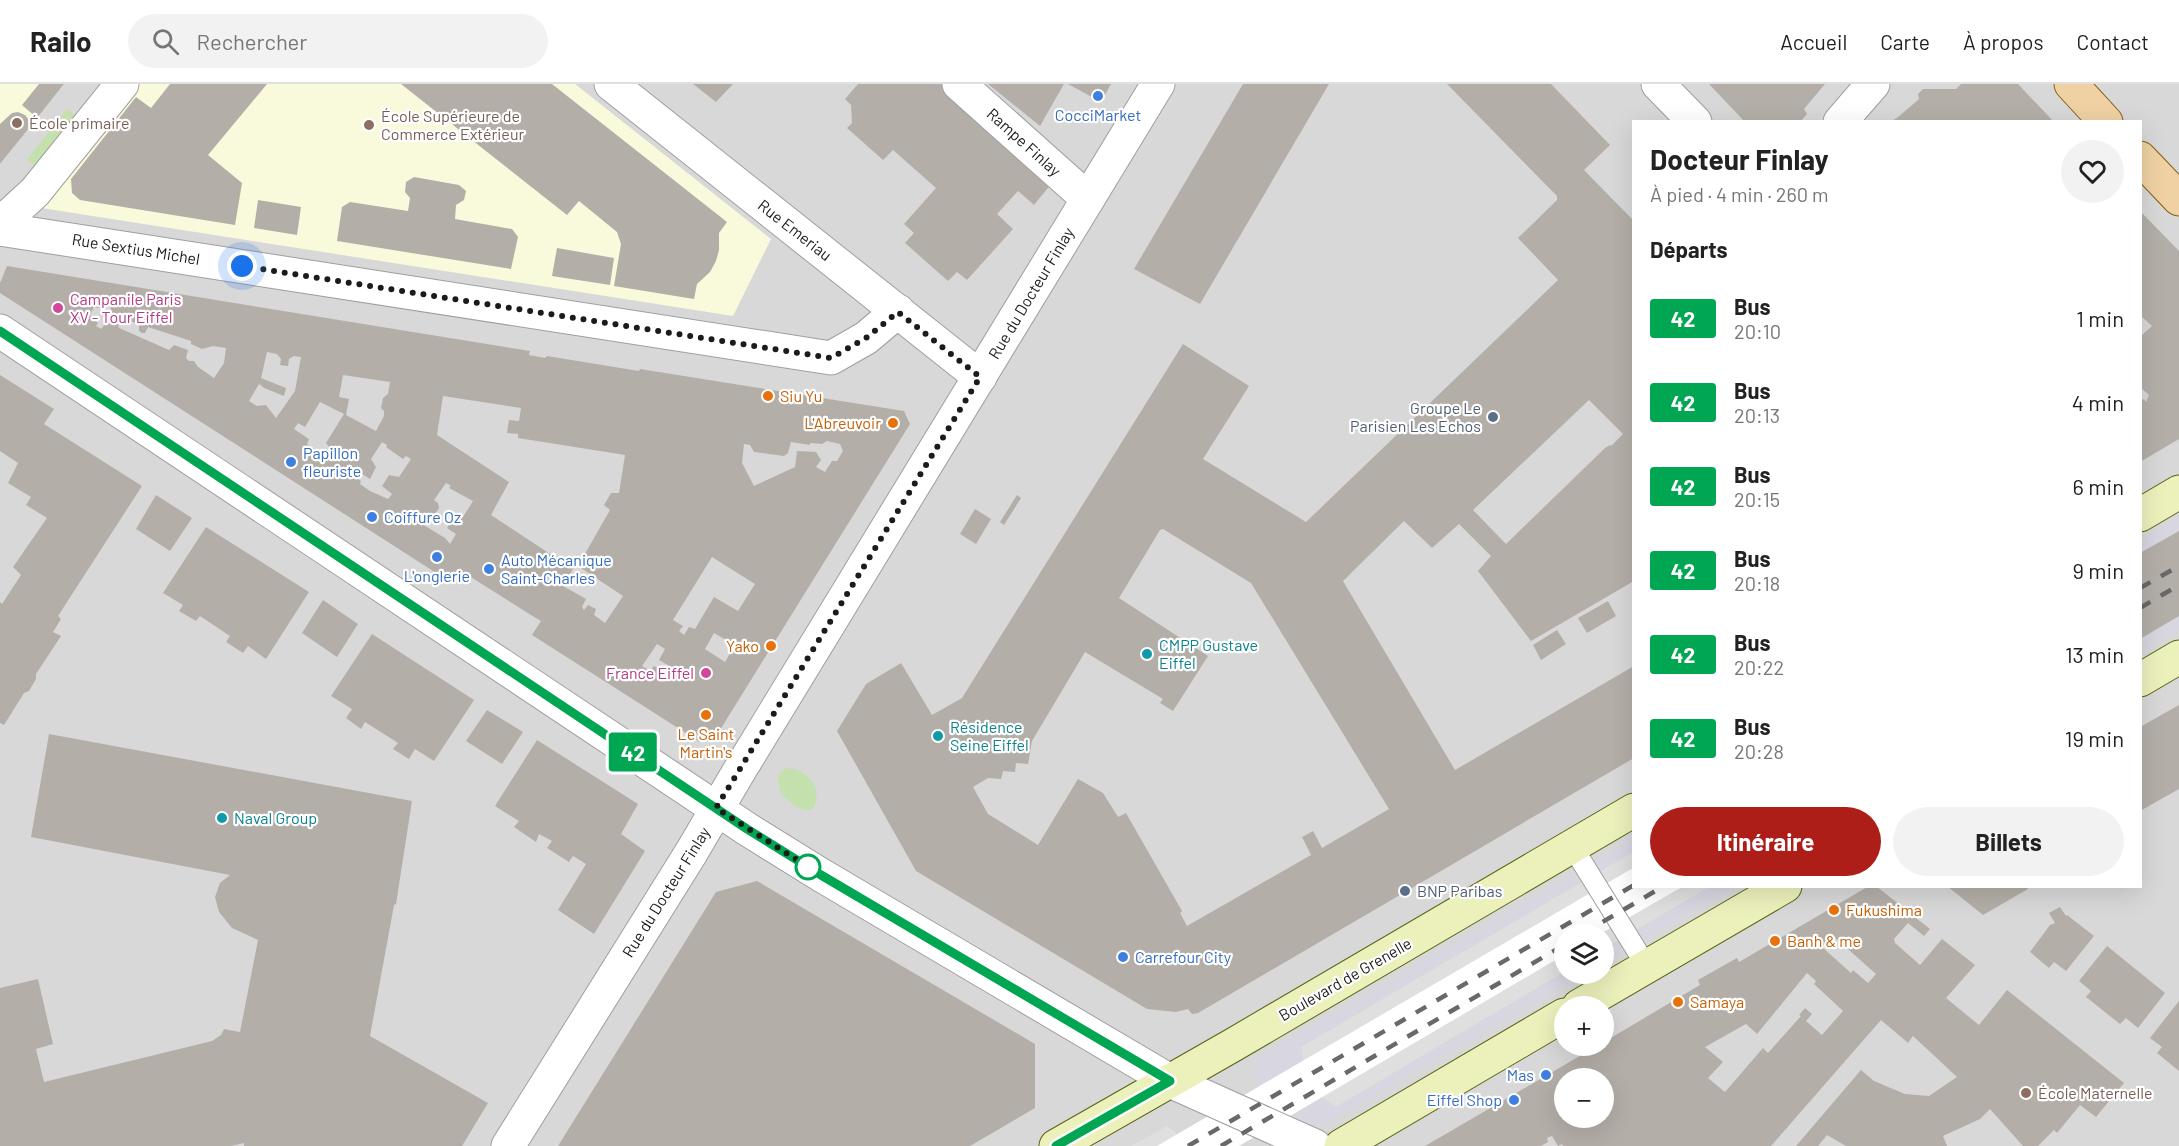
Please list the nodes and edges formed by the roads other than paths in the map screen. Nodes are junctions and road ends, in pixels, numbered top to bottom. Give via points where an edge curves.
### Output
1 (122, 84) edge
2 (611, 84) edge
3 (960, 84) edge
4 (1158, 84) edge
5 (1658, 84) edge
6 (1873, 84) edge
7 (2071, 84) edge
8 (1693, 120) edge
9 (1842, 120) edge
10 (2104, 120) edge
11 (2142, 160) edge
12 (1088, 199) junction
13 (2179, 199) edge
14 (0, 224) edge
15 (0, 229) edge
16 (898, 312) junction
17 (0, 331) edge
18 (980, 377) junction
19 (2179, 492) edge
20 (2142, 514) edge
21 (2179, 657) edge
22 (2142, 679) edge
23 (716, 808) junction
24 (1632, 811) edge
25 (1572, 846) junction
26 (1778, 888) edge
27 (1647, 967) junction
28 (1596, 996) edge
29 (1554, 1021) edge
30 (1170, 1081) junction
31 (508, 1146) edge
32 (1056, 1146) edge
33 (1315, 1146) edge
34 (1341, 1146) edge

1 - 14 street via 35,192
2 - 16 street, Rue Emeriau
3 - 12 street, Rampe Finlay
4 - 12 street, Rue du Docteur Finlay
5 - 8 street
6 - 9 street
7 - 10 main road
11 - 13 main road
12 - 18 street, Rue du Docteur Finlay
15 - 16 street, Rue Sextius Michel via 831,358 866,338
16 - 18 street, Rue Emeriau
17 - 23 street
18 - 23 street, Rue du Docteur Finlay
19 - 20 main road
21 - 22 main road
23 - 30 street via 821,875
23 - 31 street, Rue du Docteur Finlay
24 - 25 main road, Boulevard de Grenelle
25 - 27 lane
25 - 30 main road, Boulevard de Grenelle
26 - 27 main road
27 - 28 main road
29 - 34 main road
30 - 32 main road, Boulevard de Grenelle
30 - 33 street

